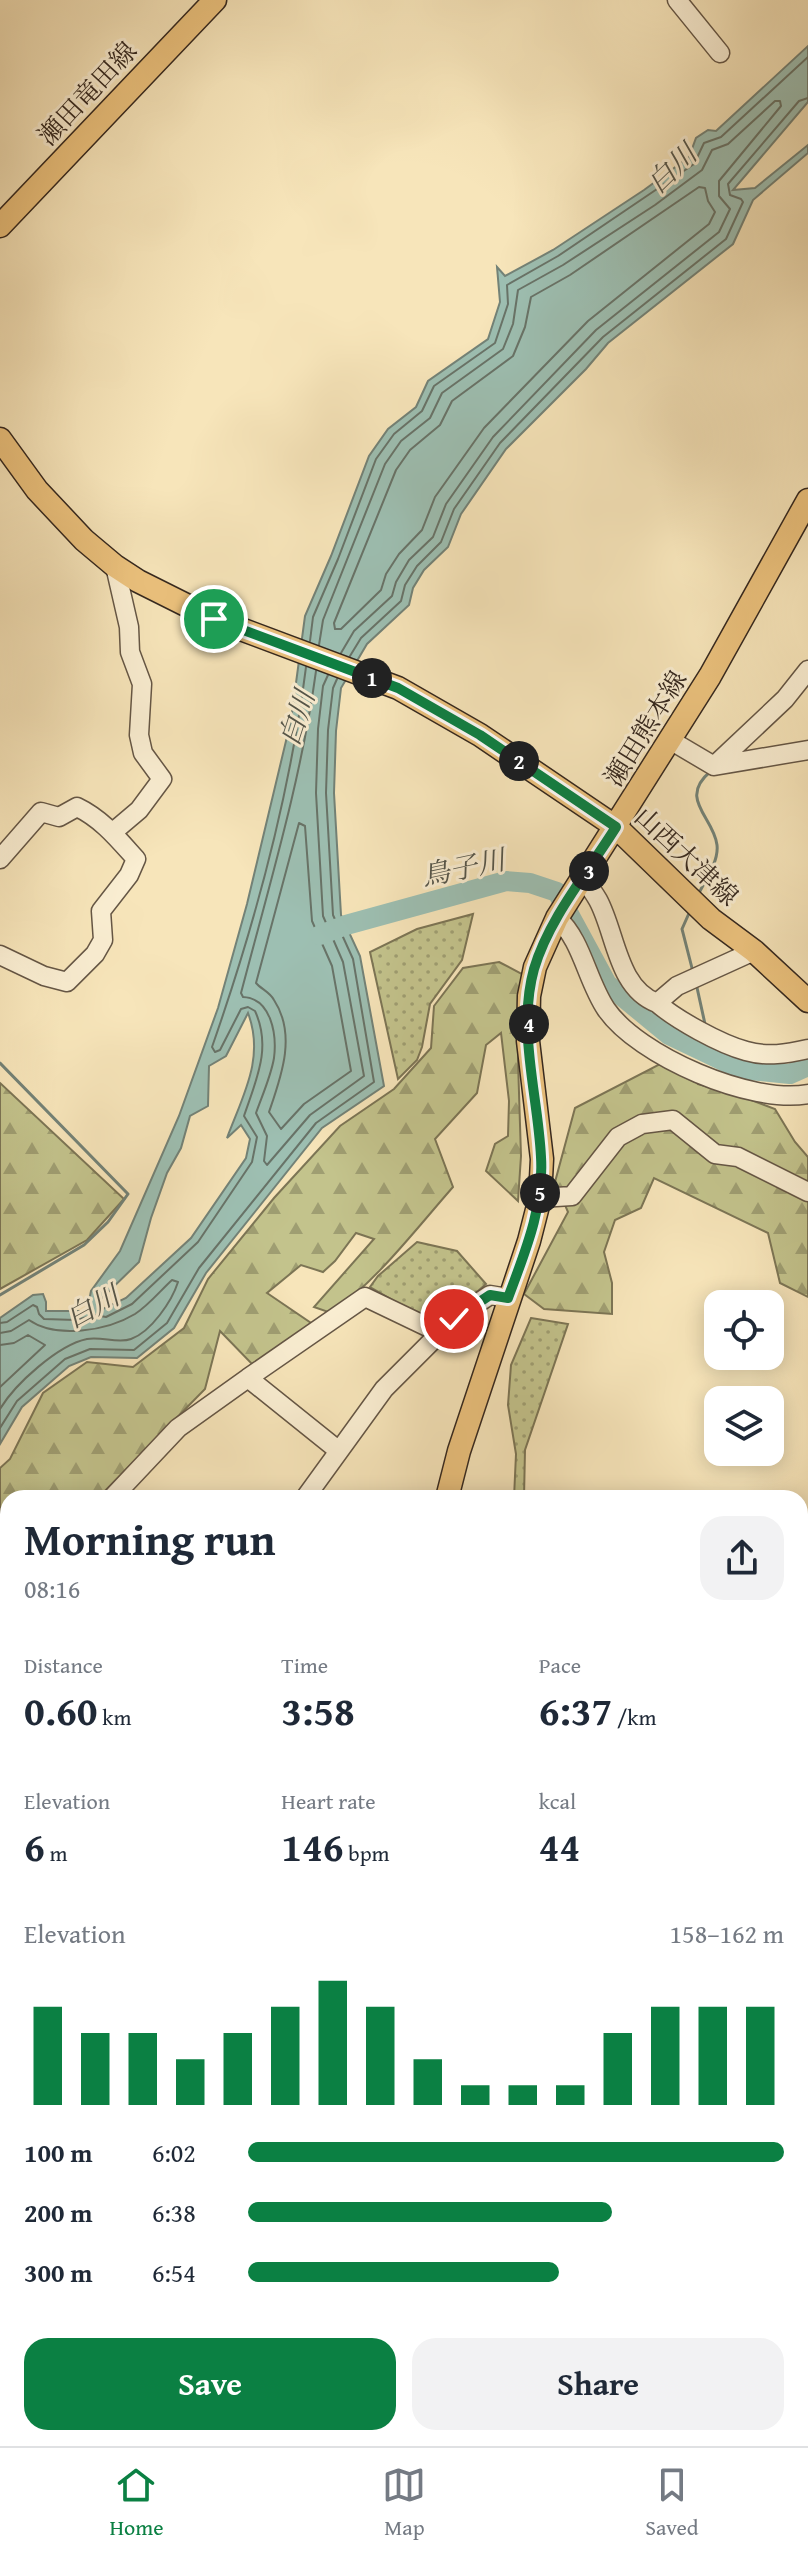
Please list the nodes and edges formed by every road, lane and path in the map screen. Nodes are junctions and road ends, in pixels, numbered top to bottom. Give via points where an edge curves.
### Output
1 (215, 0) edge
2 (677, 0) edge
3 (720, 53) dead end
4 (0, 226) edge
5 (0, 439) edge
6 (808, 500) edge
7 (115, 566) junction
8 (808, 670) edge
9 (670, 740) junction
10 (808, 750) edge
11 (714, 766) junction
12 (616, 827) junction
13 (113, 832) junction
14 (0, 859) edge
15 (584, 879) junction
16 (557, 918) junction
17 (754, 951) junction
18 (0, 955) edge
19 (808, 1001) edge
20 (657, 1003) junction
21 (808, 1049) edge
22 (808, 1094) edge
23 (808, 1192) edge
24 (540, 1198) junction
25 (508, 1298) junction
26 (440, 1333) junction
27 (248, 1378) junction
28 (339, 1451) junction
29 (120, 1490) edge
30 (311, 1490) edge
31 (449, 1490) edge

1 - 4 main road, 瀬田竜田線
2 - 3 street
5 - 7 main road, 山西大津線 via 37,490
6 - 9 main road, 瀬田熊本線
7 - 12 main road, 山西大津線 via 214,619 398,688 480,735
7 - 13 street via 130,652 142,684 139,735 143,753 162,779 139,810
8 - 11 street
9 - 11 street
9 - 12 main road, 瀬田熊本線
10 - 11 street
12 - 15 main road, 瀬田熊本線
12 - 17 main road, 山西大津線 via 711,919
13 - 14 street via 77,807 59,817 41,812
13 - 18 street via 136,859 101,911 103,940 95,954 67,982
15 - 16 main road, 瀬田熊本線
15 - 20 street via 599,901 631,981 645,999
16 - 22 street via 569,928 607,1011 634,1037 704,1075 777,1096
16 - 24 main road, 瀬田熊本線 via 535,967 529,996 528,1041 542,1159
17 - 19 main road, 山西大津線
17 - 20 street via 677,986
20 - 21 street via 745,1051 774,1055
23 - 24 street via 738,1157 715,1154 673,1120 642,1124 618,1137 572,1196
24 - 25 main road, 瀬田熊本線
25 - 26 street via 490,1295
25 - 31 main road, 瀬田熊本線
26 - 27 street via 365,1297
26 - 28 street via 384,1389
27 - 28 street
27 - 29 street via 178,1428
28 - 30 street

